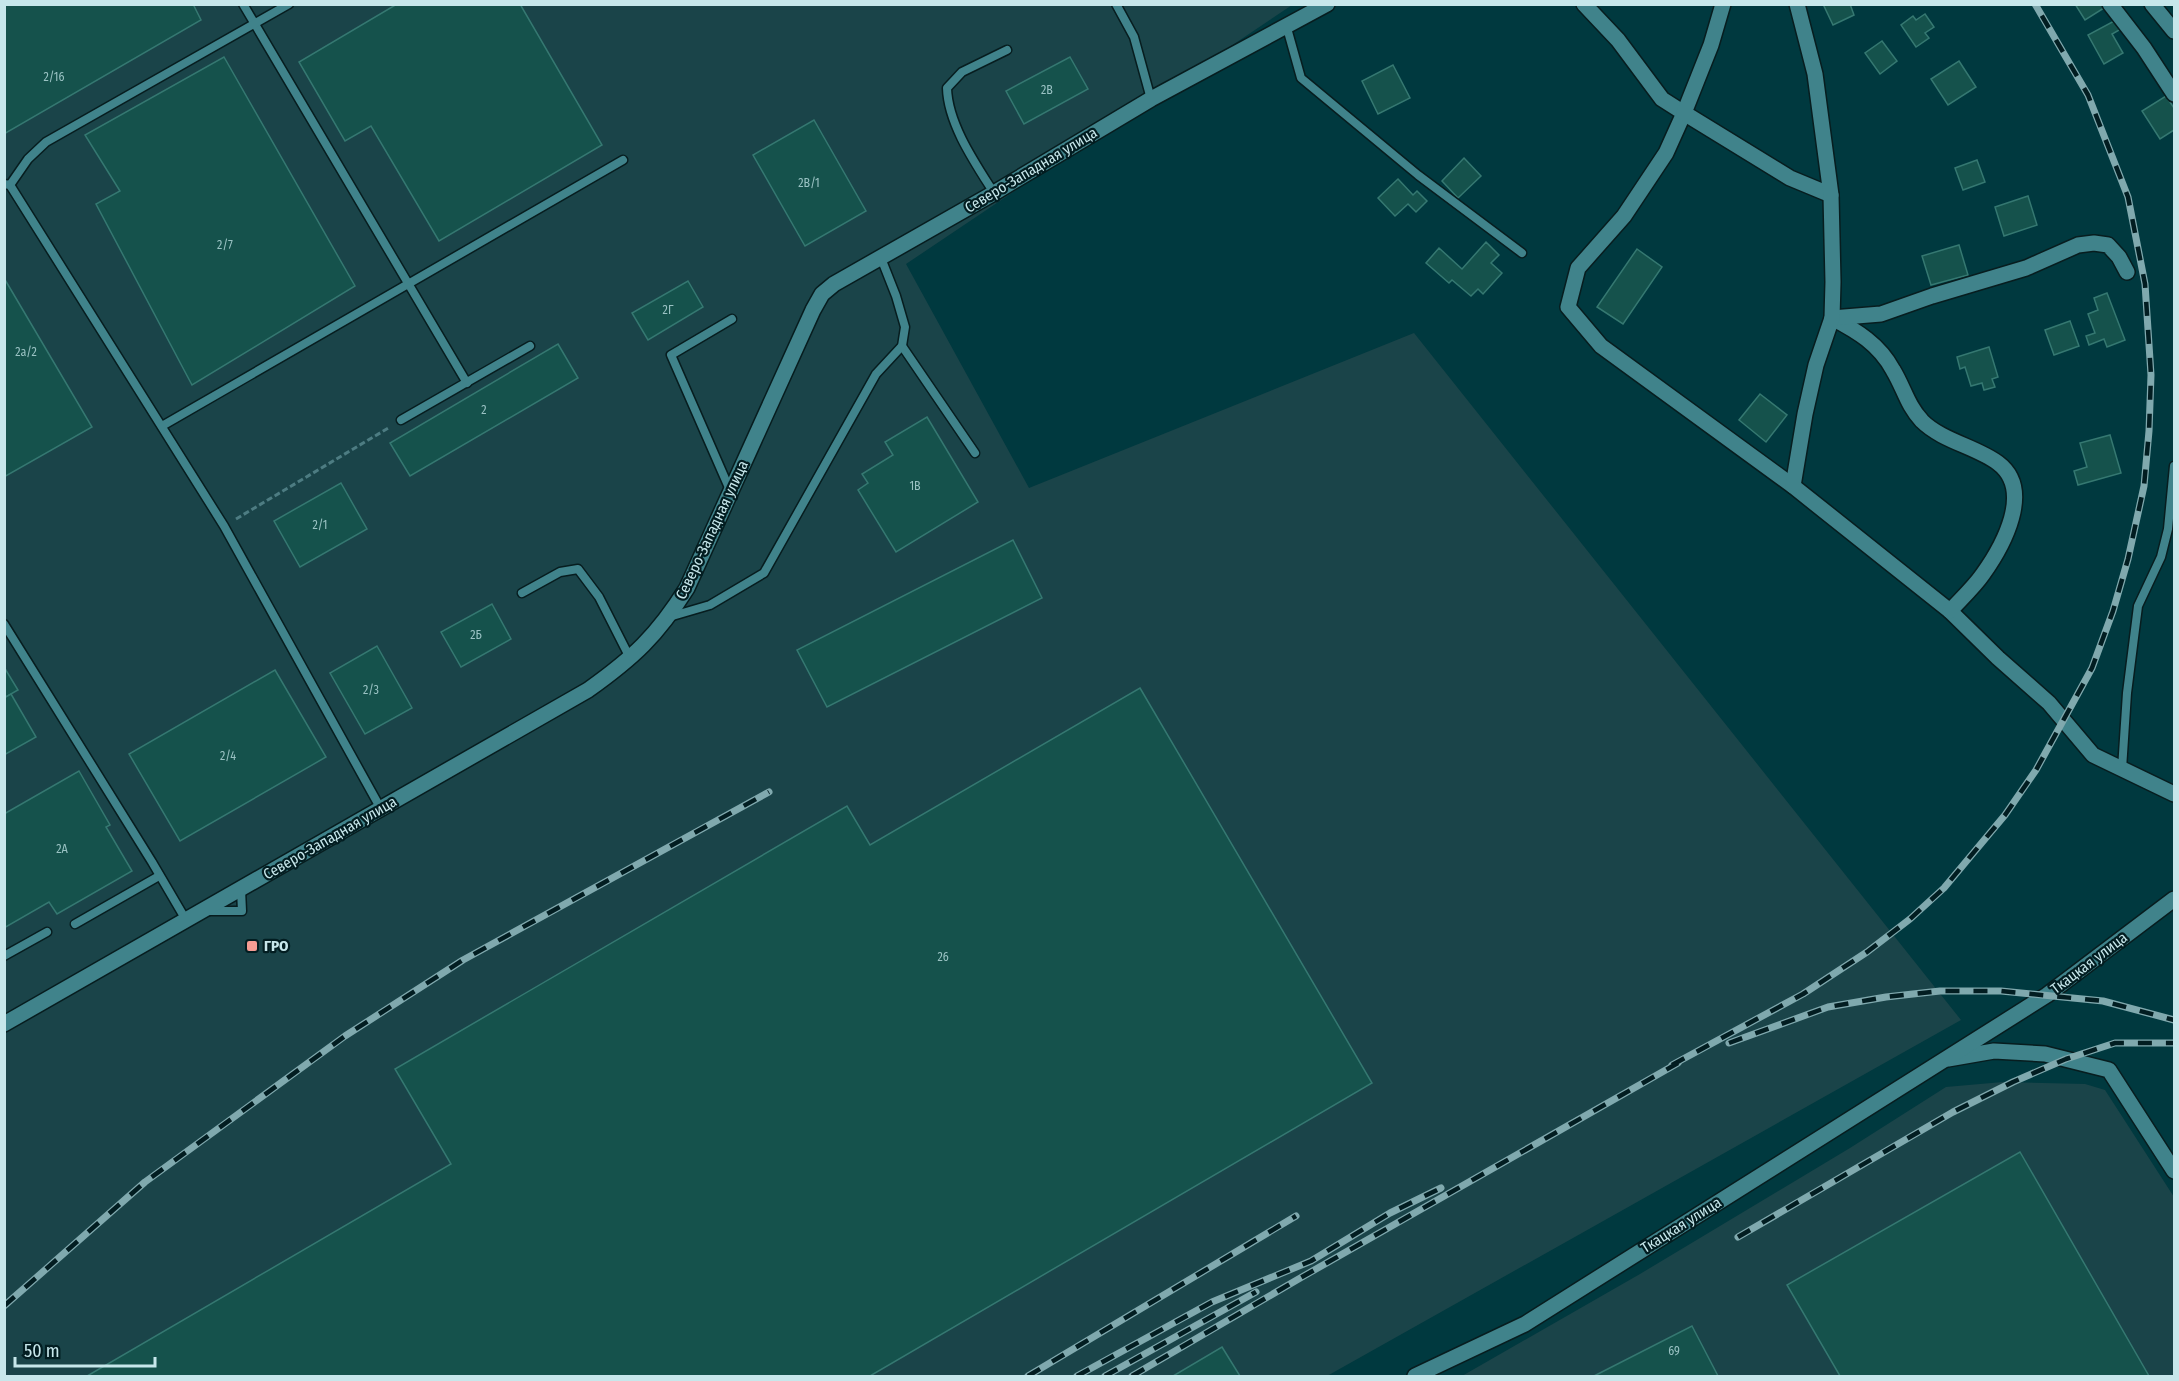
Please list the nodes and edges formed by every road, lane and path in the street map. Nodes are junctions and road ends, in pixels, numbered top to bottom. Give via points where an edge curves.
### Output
1 (243, 4) edge
2 (289, 4) edge
3 (1116, 4) edge
4 (1327, 4) edge
5 (1584, 4) edge
6 (1723, 4) edge
7 (1797, 4) edge
8 (2110, 4) edge
9 (2152, 4) edge
10 (254, 24) junction
11 (1287, 27) junction
12 (2175, 31) edge
13 (1007, 50) dead end
14 (2175, 94) edge
15 (1151, 99) junction
16 (1684, 113) junction
17 (623, 160) dead end
18 (7, 185) edge
19 (994, 193) junction
20 (1831, 195) junction
21 (1522, 254) dead end
22 (882, 258) junction
23 (2127, 272) dead end
24 (409, 284) junction
25 (1832, 318) junction
26 (732, 319) dead end
27 (530, 346) dead end
28 (902, 346) junction
29 (467, 382) junction
30 (401, 420) joint
31 (162, 426) junction
32 (975, 453) dead end
33 (2175, 466) edge
34 (1793, 486) junction
35 (730, 491) junction
36 (224, 526) junction
37 (522, 593) dead end
38 (1950, 611) junction
39 (669, 617) junction
40 (4, 624) edge
41 (630, 658) junction
42 (2122, 769) junction
43 (2175, 794) edge
44 (381, 809) junction
45 (159, 876) junction
46 (2175, 899) edge
47 (186, 920) junction
48 (75, 924) dead end
49 (47, 932) dead end
50 (4, 956) edge
51 (4, 1024) edge
52 (1939, 1061) junction
53 (2175, 1171) edge
54 (1415, 1377) edge

1 - 10 lane
2 - 10 lane
3 - 15 lane via 1134,38
4 - 11 street, Северо-Западная улица
5 - 16 street via 1618,40 1662,99
6 - 16 street
7 - 20 street via 1815,74
8 - 14 street
9 - 12 street
10 - 18 lane via 46,142
10 - 24 lane
11 - 15 street, Северо-Западная улица
11 - 21 lane via 1301,78 1418,176
13 - 19 lane via 962,72 947,88 948,105
15 - 19 street, Северо-Западная улица
16 - 20 street via 1790,178
16 - 34 street via 1666,153 1624,216 1578,268 1568,307 1601,346
17 - 24 lane
18 - 31 lane
19 - 22 street, Северо-Западная улица
20 - 25 street
22 - 28 lane via 905,327
22 - 35 street, Северо-Западная улица via 822,294
23 - 25 street via 2108,245 2078,245 2026,268 1881,314
24 - 29 lane
24 - 31 lane
25 - 34 street via 1816,365
25 - 38 street via 1863,334 1884,354 1906,400 1923,422 1999,463 2012,481 2012,521 1983,574
26 - 35 lane via 671,355
27 - 29 lane
28 - 32 lane
28 - 39 lane via 876,374 764,573 710,605
29 - 30 lane
30 - 36 path
31 - 36 lane
33 - 42 lane via 2169,529 2161,557 2138,606
34 - 38 street
35 - 39 street, Северо-Западная улица via 687,588
36 - 44 lane
37 - 41 lane via 560,572 578,569 598,597
38 - 42 street via 2049,703 2093,755
39 - 41 street, Северо-Западная улица
40 - 45 lane
41 - 44 street, Северо-Западная улица via 588,690
42 - 43 street
44 - 47 street, Северо-Западная улица
45 - 47 lane
45 - 48 lane
46 - 52 street, Ткацкая улица via 2047,995
47 - 51 street, Северо-Западная улица
49 - 50 lane
52 - 53 street, Ткацкая улица via 1994,1051 2045,1054 2109,1070
52 - 54 street, Ткацкая улица via 1525,1324

